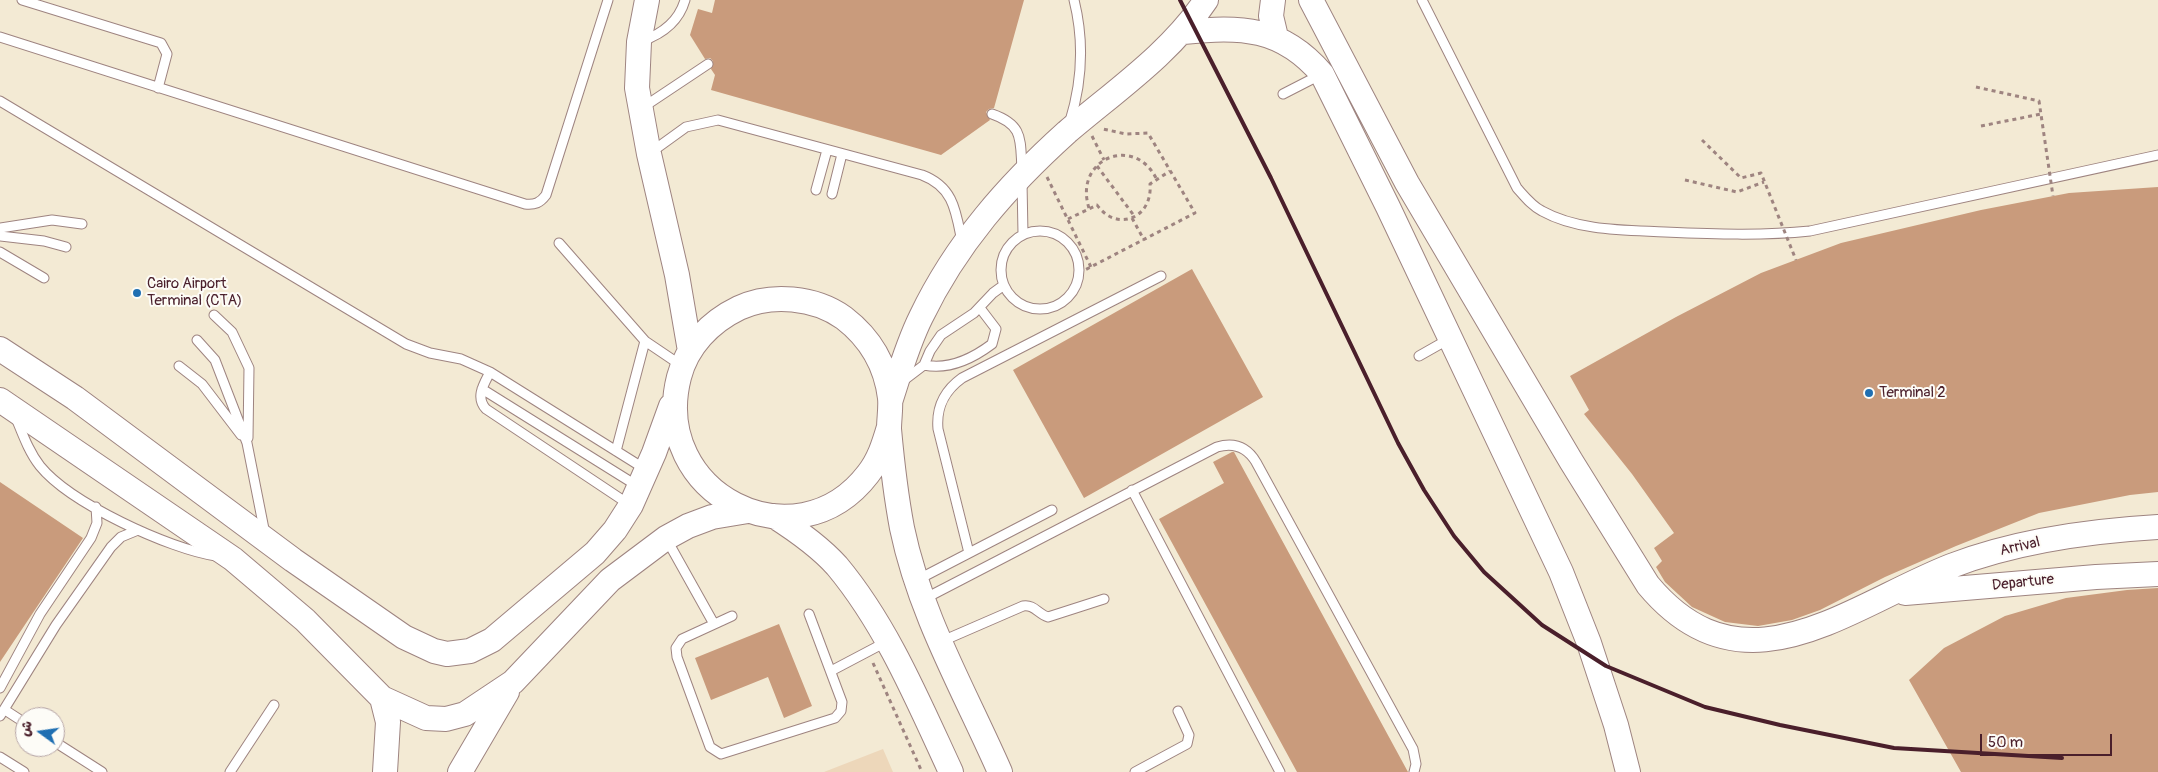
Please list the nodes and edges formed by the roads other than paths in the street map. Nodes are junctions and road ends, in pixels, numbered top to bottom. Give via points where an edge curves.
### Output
1 (22, 0) edge
2 (608, 0) edge
3 (647, 0) edge
4 (686, 0) edge
5 (1074, 0) edge
6 (1206, 0) edge
7 (1273, 0) edge
8 (1311, 0) edge
9 (1422, 0) edge
10 (1183, 32) junction
11 (0, 37) edge
12 (1276, 37) junction
13 (639, 42) junction
14 (708, 64) dead end
15 (1322, 74) junction
16 (158, 88) junction
17 (1283, 94) dead end
18 (0, 101) edge
19 (640, 109) junction
20 (992, 114) dead end
21 (1075, 137) junction
22 (827, 150) junction
23 (649, 154) junction
24 (842, 154) junction
25 (2158, 155) edge
26 (1022, 174) junction
27 (816, 190) dead end
28 (832, 194) dead end
29 (82, 224) dead end
30 (0, 228) edge
31 (1022, 234) junction
32 (0, 236) edge
33 (560, 243) dead end
34 (962, 244) junction
35 (66, 247) dead end
36 (0, 252) edge
37 (1160, 276) dead end
38 (44, 278) dead end
39 (1004, 285) junction
40 (980, 308) junction
41 (214, 315) dead end
42 (1450, 339) junction
43 (197, 340) dead end
44 (645, 341) junction
45 (0, 349) edge
46 (1419, 356) dead end
47 (686, 358) junction
48 (924, 365) junction
49 (178, 366) dead end
50 (490, 372) junction
51 (482, 389) junction
52 (893, 394) junction
53 (674, 395) junction
54 (6, 404) edge
55 (889, 427) junction
56 (248, 443) junction
57 (616, 451) junction
58 (639, 487) junction
59 (1132, 490) junction
60 (96, 506) junction
61 (1052, 510) dead end
62 (748, 511) junction
63 (774, 516) junction
64 (2158, 527) edge
65 (138, 530) junction
66 (666, 538) junction
67 (266, 539) junction
68 (969, 553) junction
69 (233, 559) junction
70 (2158, 574) edge
71 (919, 590) junction
72 (1888, 594) junction
73 (1104, 598) dead end
74 (809, 614) dead end
75 (732, 616) dead end
76 (714, 624) junction
77 (940, 642) junction
78 (877, 646) junction
79 (830, 671) junction
80 (513, 682) junction
81 (0, 688) edge
82 (382, 698) junction
83 (274, 705) dead end
84 (1178, 711) dead end
85 (2, 713) edge
86 (15, 719) edge
87 (65, 748) edge
88 (0, 757) edge
89 (24, 772) edge
90 (102, 772) edge
91 (230, 772) edge
92 (384, 772) edge
93 (460, 772) edge
94 (951, 772) edge
95 (1000, 772) edge
96 (1135, 772) edge
97 (1280, 772) edge
98 (1414, 772) edge
99 (1628, 772) edge

1 - 16 lane via 161,43 167,54
2 - 16 lane via 546,194 534,205
3 - 13 main road
4 - 13 lane via 669,26
5 - 21 lane via 1081,62
6 - 10 main road
7 - 12 main road via 1271,16
8 - 72 main road, Arrival via 1407,183 1571,461 1660,599 1688,622 1704,630 1756,641 1775,640 1807,631
9 - 25 lane via 1518,188 1541,211 1572,223 1627,231 1698,234 1810,231
10 - 12 main road via 1257,31
10 - 21 main road
11 - 16 lane
12 - 15 main road via 1308,57
13 - 19 main road via 636,69
14 - 19 lane
15 - 17 lane
15 - 42 main road
18 - 50 lane via 406,344 461,359
19 - 23 main road
20 - 26 lane via 1010,121 1016,129 1020,140
21 - 26 main road
22 - 23 lane via 718,120 686,127
22 - 24 lane
22 - 27 lane
23 - 47 main road via 677,275
24 - 28 lane
24 - 34 lane via 937,182 949,193 956,208
26 - 31 lane
26 - 34 main road
29 - 30 lane via 52,220
31 - 39 lane via 1003,256
31 - 39 lane via 1049,232 1065,240 1076,254 1079,272 1073,290 1059,304 1042,309 1015,300
32 - 35 lane
33 - 44 lane
34 - 52 main road via 920,318
36 - 38 lane
37 - 68 lane via 962,378 944,395 939,406 938,430
39 - 40 lane via 993,292
40 - 48 lane via 941,335
40 - 48 lane via 996,329 992,344 958,363 939,367
41 - 56 lane via 232,332 249,368
42 - 46 lane
42 - 99 main road via 1574,603 1616,725
43 - 56 lane via 215,360
44 - 47 lane
44 - 57 lane
45 - 67 main road via 75,398
47 - 52 main road via 705,331 724,315 771,299 796,300 812,303 842,317 861,333 876,353
47 - 53 main road
48 - 52 lane
49 - 56 lane via 202,384
50 - 51 lane
50 - 57 lane
51 - 58 lane
51 - 58 lane via 480,399 486,409
52 - 55 main road
53 - 58 main road
53 - 62 main road via 675,424 683,453 699,478 722,498
54 - 60 lane via 41,467 53,479
54 - 69 main road
55 - 63 main road via 881,452 868,475 849,494 826,507 801,515
55 - 71 main road via 902,528
56 - 67 lane
57 - 58 lane
58 - 67 main road via 615,530 575,571 492,640 459,654 434,651 404,637
59 - 71 lane
59 - 97 lane
59 - 98 lane via 1225,445 1240,446 1252,455 1413,749
60 - 65 lane
60 - 81 lane via 97,522 91,538 40,614
61 - 68 lane
62 - 63 main road
62 - 66 main road via 712,517
63 - 78 main road via 798,531 836,565 855,590
64 - 72 main road, Arrival via 2080,534 2000,551 1952,566
65 - 69 lane via 183,549
65 - 85 lane via 121,536 110,547 56,625
66 - 76 lane
66 - 80 main road via 610,580
68 - 71 lane
69 - 82 main road via 305,620
70 - 72 main road, Departure
71 - 77 main road
73 - 77 lane via 1048,617 1031,606 1023,606
74 - 79 lane
75 - 76 lane
76 - 79 lane via 682,639 676,653 710,747 716,752 726,754 835,718 841,711 842,702
77 - 95 main road
78 - 79 lane
78 - 94 main road via 909,681
80 - 82 main road via 465,714 446,719 426,718
80 - 93 main road
82 - 92 main road via 388,722
83 - 91 lane
84 - 96 lane via 1189,735 1187,744
85 - 86 lane
87 - 90 lane
88 - 89 lane

